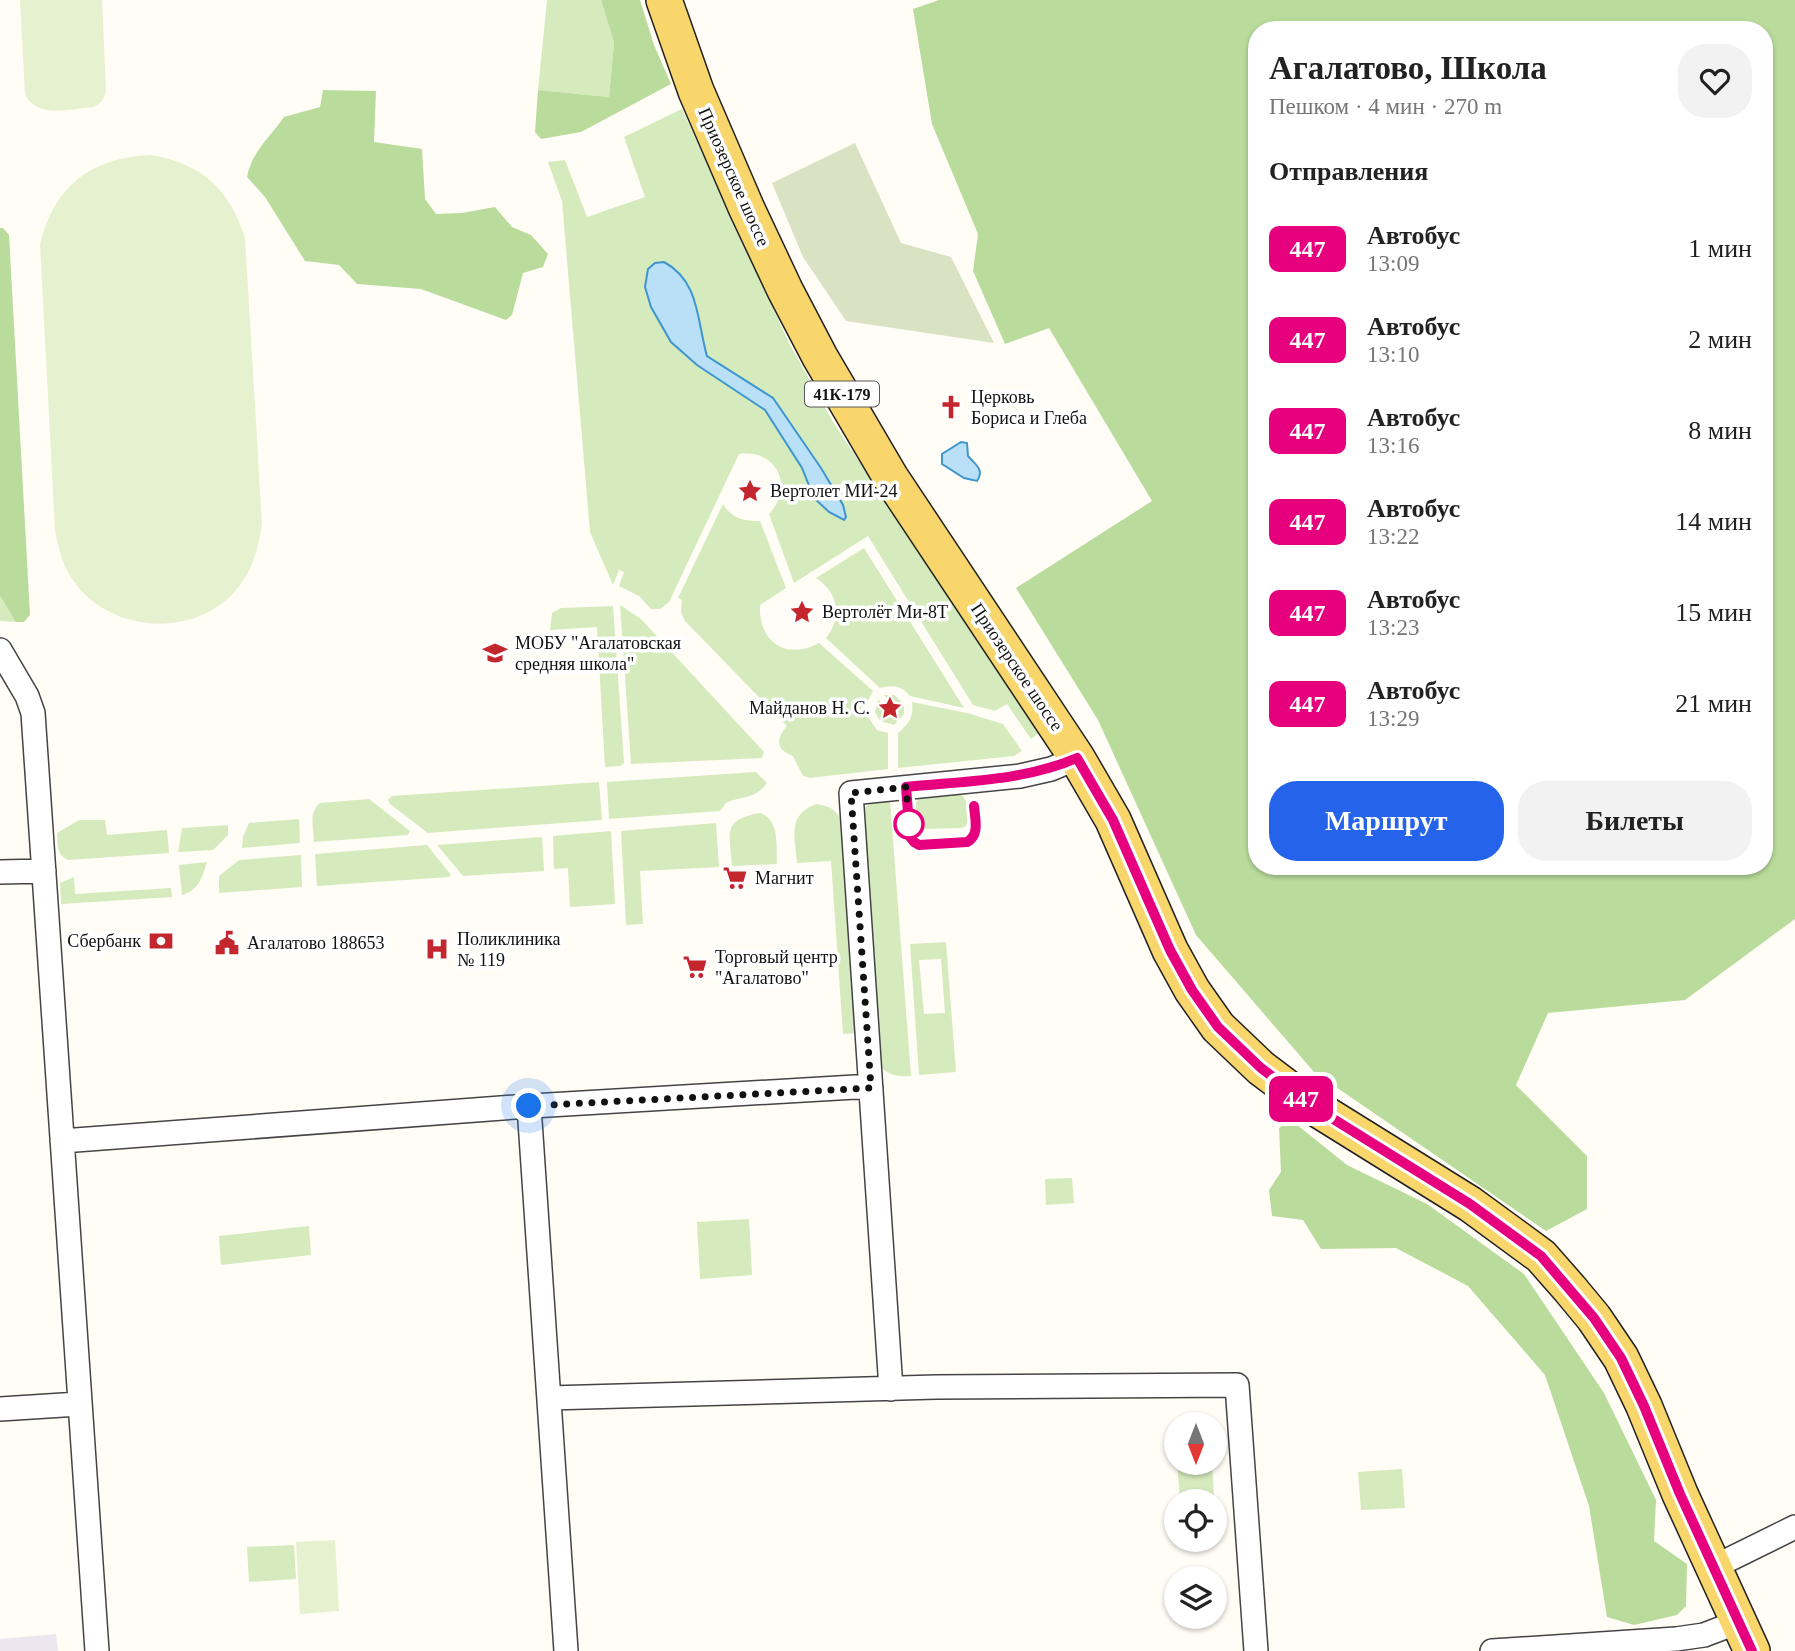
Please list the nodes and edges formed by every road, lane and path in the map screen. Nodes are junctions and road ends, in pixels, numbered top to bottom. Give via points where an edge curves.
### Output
1 (664, 0) edge
2 (0, 650) edge
3 (1077, 758) junction
4 (44, 871) junction
5 (0, 872) edge
6 (871, 1088) junction
7 (529, 1106) junction
8 (62, 1142) junction
9 (891, 1389) junction
10 (549, 1398) junction
11 (79, 1404) junction
12 (0, 1409) edge
13 (1795, 1527) edge
14 (1714, 1567) junction
15 (1745, 1636) edge
16 (97, 1651) edge
17 (566, 1651) edge
18 (1256, 1651) edge
19 (1492, 1651) edge

1 - 3 main road, Приозерское шоссе / 41К-179 via 696,91 746,207 820,357 891,478
2 - 4 street via 33,713
3 - 6 street via 1020,776 851,793
3 - 14 main road, Приозерское шоссе / 41К-179 via 1113,820 1170,950 1218,1027 1306,1102 1470,1204 1541,1256 1594,1318 1639,1394
4 - 5 street
4 - 8 street
6 - 7 street
6 - 9 street
7 - 8 street
7 - 10 street
8 - 11 street
9 - 10 street
9 - 18 street via 1237,1385
10 - 17 street
11 - 12 street
11 - 16 street
13 - 14 street
14 - 15 main road, Приозерское шоссе / 41К-179
15 - 19 street

